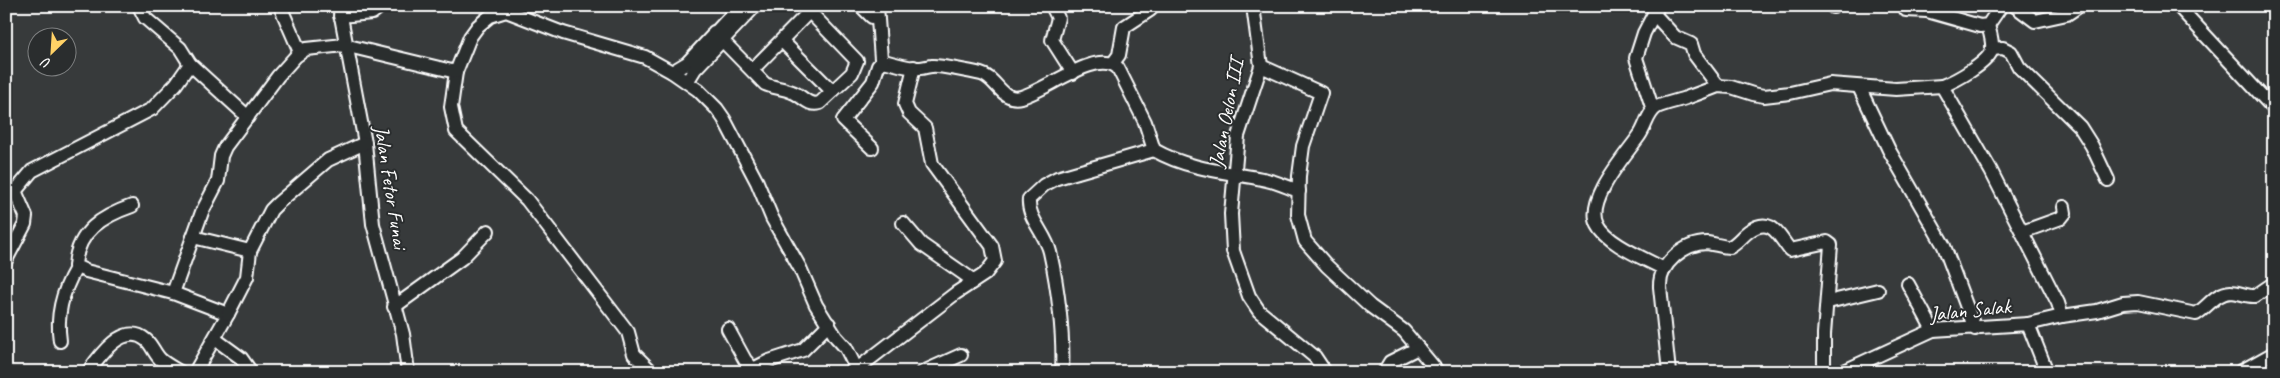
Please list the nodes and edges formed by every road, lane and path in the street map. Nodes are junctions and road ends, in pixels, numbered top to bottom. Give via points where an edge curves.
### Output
1 (140, 6) edge
2 (280, 6) edge
3 (381, 6) edge
4 (740, 6) edge
5 (754, 6) edge
6 (861, 6) edge
7 (1052, 6) edge
8 (1253, 6) edge
9 (2001, 6) edge
10 (2015, 6) edge
11 (2080, 6) edge
12 (2178, 6) edge
13 (810, 8) edge
14 (512, 9) edge
15 (1150, 10) dead end
16 (1656, 10) edge
17 (1906, 10) dead end
18 (340, 11) edge
19 (874, 12) edge
20 (1988, 25) junction
21 (718, 36) junction
22 (782, 42) junction
23 (344, 45) junction
24 (1992, 50) junction
25 (300, 52) junction
26 (883, 61) junction
27 (1113, 63) junction
28 (190, 64) junction
29 (1261, 66) junction
30 (914, 67) junction
31 (752, 70) junction
32 (456, 72) junction
33 (672, 72) junction
34 (1073, 73) junction
35 (687, 82) junction
36 (1718, 86) junction
37 (1942, 86) junction
38 (1859, 87) junction
39 (832, 92) junction
40 (2274, 109) edge
41 (1653, 110) junction
42 (248, 117) junction
43 (364, 143) junction
44 (872, 148) dead end
45 (1154, 150) junction
46 (1234, 175) junction
47 (2108, 180) dead end
48 (1299, 191) junction
49 (132, 206) dead end
50 (2064, 207) dead end
51 (903, 223) dead end
52 (488, 231) dead end
53 (2022, 232) junction
54 (193, 237) junction
55 (250, 251) junction
56 (6, 260) edge
57 (76, 268) junction
58 (1664, 269) junction
59 (974, 281) junction
60 (2274, 283) edge
61 (1908, 284) dead end
62 (1878, 290) dead end
63 (173, 293) junction
64 (1828, 302) junction
65 (394, 307) junction
66 (228, 314) junction
67 (2062, 316) junction
68 (829, 324) junction
69 (2028, 324) junction
70 (728, 329) dead end
71 (1975, 329) junction
72 (1933, 330) junction
73 (215, 339) junction
74 (60, 341) dead end
75 (1418, 348) junction
76 (2274, 353) edge
77 (960, 355) dead end
78 (857, 370) edge
79 (88, 372) edge
80 (180, 372) edge
81 (196, 372) edge
82 (251, 372) edge
83 (408, 372) edge
84 (652, 372) edge
85 (923, 372) edge
86 (1062, 372) edge
87 (1325, 372) edge
88 (1384, 372) edge
89 (1438, 372) edge
90 (1669, 372) edge
91 (1824, 372) edge
92 (1842, 372) edge
93 (2048, 372) edge
94 (2240, 372) edge

1 - 28 street via 142,15 180,48
2 - 25 street
3 - 18 street via 372,13
4 - 21 street
5 - 21 street
6 - 19 street
7 - 34 street via 1058,21 1052,39
8 - 29 street, Jalan Oelon III
9 - 20 street
10 - 11 street via 2035,21 2067,14
12 - 40 street
13 - 22 street
13 - 39 street via 857,61 852,73
14 - 32 street via 497,13 478,26
14 - 33 street via 563,33 644,57
15 - 27 street via 1124,27 1119,55
16 - 36 street via 1675,38 1691,44 1694,54
16 - 41 street via 1636,58
17 - 20 street via 1927,11 1980,26
18 - 23 street, Jalan Fetor Funai
19 - 26 street
20 - 24 street
21 - 31 street
21 - 33 street
21 - 35 street
22 - 31 street
22 - 39 street
23 - 25 street
23 - 32 street
23 - 43 street, Jalan Fetor Funai
24 - 37 street via 1972,70
24 - 47 street via 2003,48 2011,52 2019,67 2080,127
25 - 42 street
26 - 30 street
26 - 44 street via 873,82 843,120
27 - 34 street via 1098,62
27 - 45 street via 1145,122
28 - 42 street
28 - 56 street via 152,109 32,171 17,189 26,216 25,224
29 - 46 street, Jalan Oelon III via 1240,127
29 - 48 street via 1321,93 1304,146
30 - 34 street via 935,66 981,74 1006,95 1019,98
30 - 59 street via 906,110 925,128 932,164 982,231 995,255 994,266
31 - 39 street via 765,84 793,92 815,105
32 - 84 street via 451,107 456,131 537,212 628,332 634,354
33 - 35 street
35 - 68 street via 724,119 816,305
36 - 38 street via 1764,96 1830,84
36 - 41 street
37 - 38 street
37 - 53 street
38 - 71 street via 1889,150 1944,246
41 - 58 street via 1603,188 1595,206 1595,215 1597,224 1607,236
42 - 54 street via 222,152 218,181
43 - 55 street via 335,155 296,186 271,210
43 - 65 street, Jalan Fetor Funai via 373,224
45 - 46 street via 1164,156
45 - 86 street via 1057,178 1044,185 1029,200 1030,210 1050,251 1058,306
46 - 48 street via 1263,179
46 - 87 street, Jalan Oelon III via 1232,240 1249,296 1258,311 1315,357
48 - 75 street via 1298,215 1305,241 1327,266 1370,306 1404,331
49 - 57 street via 93,226 82,244
50 - 53 street via 2066,213 2062,218
51 - 59 street via 921,244
52 - 65 street via 462,258
53 - 67 street via 2052,288
54 - 55 street
54 - 63 street
55 - 66 street via 248,277
57 - 63 street
57 - 74 street via 62,303 58,324
58 - 64 street via 1681,250 1706,243 1730,247 1753,229 1769,226 1783,238 1790,250 1830,243
58 - 90 street via 1660,287
59 - 78 street
60 - 67 street via 2255,296 2225,293 2196,314 2123,303
61 - 72 street
62 - 64 street
63 - 66 street
64 - 91 street
65 - 83 street, Jalan Fetor Funai via 403,334
66 - 73 street
67 - 69 street
68 - 70 street via 804,350 753,369
68 - 78 street
69 - 71 street, Jalan Salak
69 - 93 street, Jalan Salak
71 - 72 street, Jalan Salak
72 - 92 street, Jalan Salak
73 - 81 street
73 - 82 street via 241,358
75 - 88 street via 1390,362
75 - 89 street
76 - 94 street
77 - 85 street
79 - 80 street via 114,341 125,335 135,335 144,338 159,358

